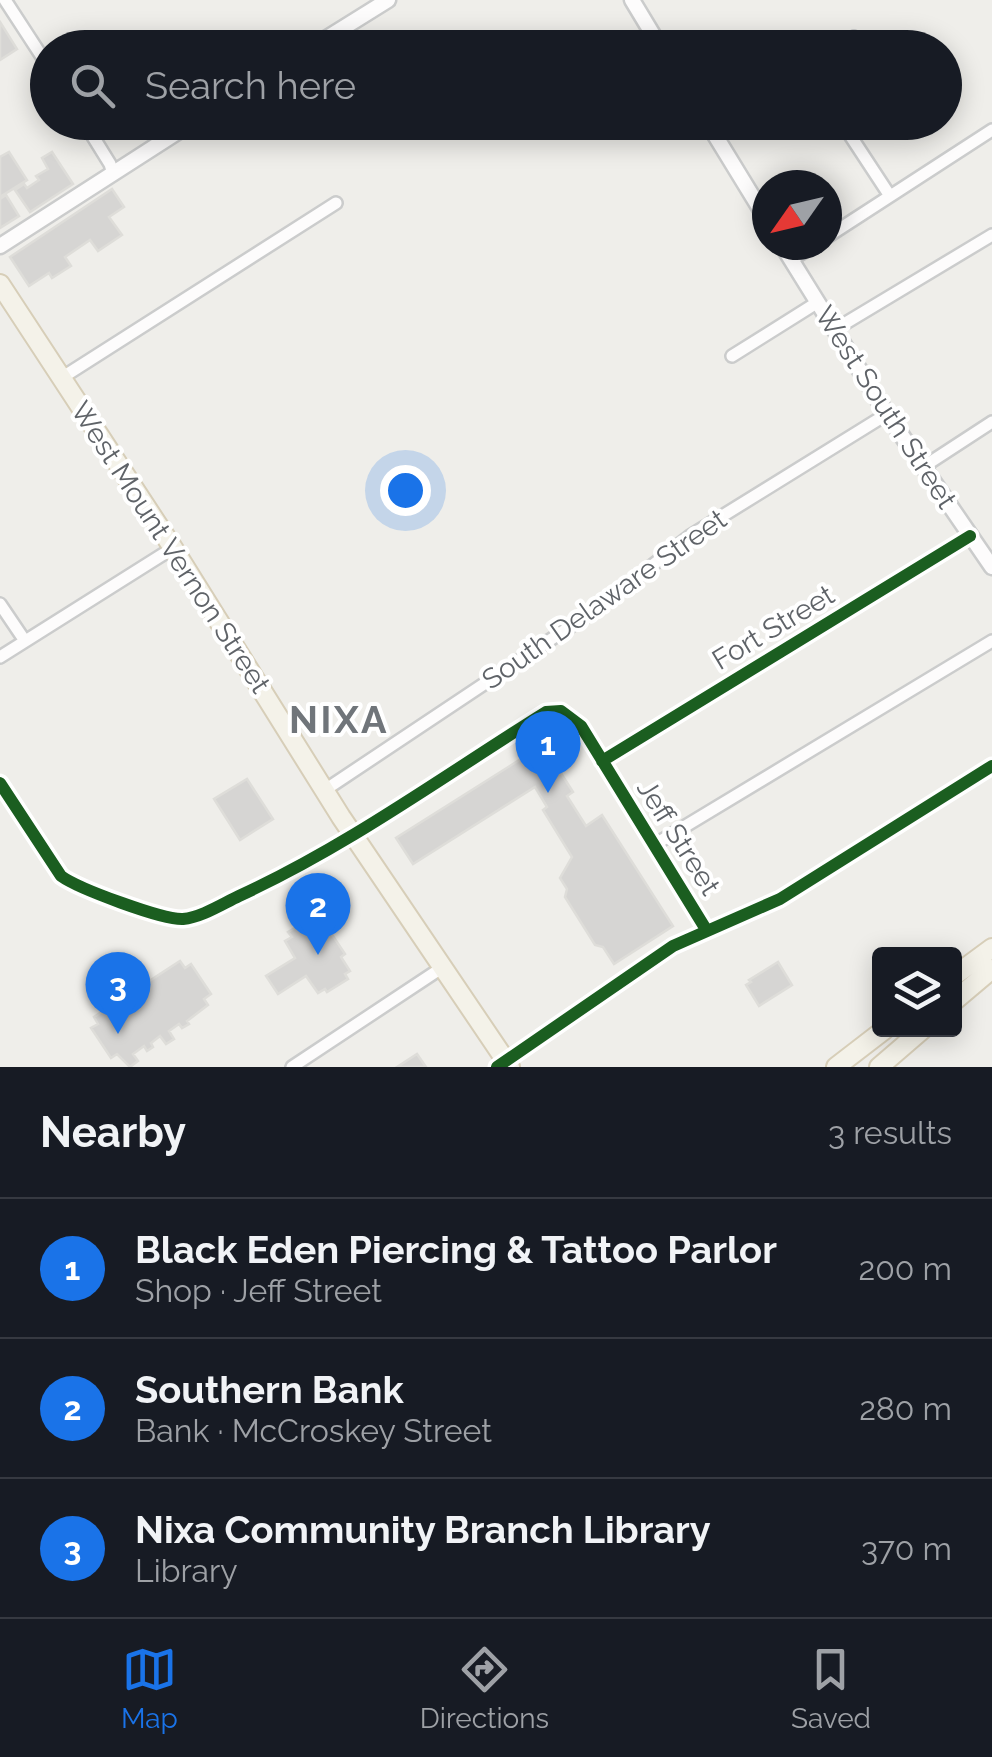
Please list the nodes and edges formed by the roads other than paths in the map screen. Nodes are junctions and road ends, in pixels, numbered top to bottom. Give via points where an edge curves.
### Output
1 (5, 0) edge
2 (388, 0) edge
3 (632, 0) edge
4 (363, 7) edge
5 (334, 30) edge
6 (650, 30) edge
7 (30, 38) edge
8 (992, 130) edge
9 (95, 140) edge
10 (165, 140) edge
11 (718, 140) edge
12 (853, 140) edge
13 (112, 174) junction
14 (752, 195) edge
15 (890, 196) junction
16 (336, 203) dead end
17 (842, 227) edge
18 (992, 234) edge
19 (0, 246) edge
20 (791, 260) edge
21 (2, 291) edge
22 (818, 302) junction
23 (834, 330) junction
24 (732, 356) dead end
25 (62, 378) junction
26 (887, 414) junction
27 (992, 422) edge
28 (923, 468) junction
29 (970, 536) junction
30 (173, 548) junction
31 (992, 567) edge
32 (0, 604) edge
33 (25, 641) junction
34 (992, 641) edge
35 (0, 657) edge
36 (602, 761) junction
37 (992, 766) edge
38 (0, 784) edge
39 (325, 790) junction
40 (352, 834) junction
41 (654, 845) junction
42 (707, 931) junction
43 (992, 948) edge
44 (443, 968) junction
45 (992, 969) edge
46 (962, 970) edge
47 (962, 994) edge
48 (875, 1037) edge
49 (914, 1037) edge
50 (507, 1065) edge
51 (292, 1067) edge
52 (836, 1067) edge
53 (878, 1067) edge

1 - 7 street
2 - 4 street
3 - 6 street
4 - 5 street
8 - 15 street
9 - 13 street
10 - 13 street
11 - 14 street
12 - 15 street
13 - 19 street
15 - 17 street
16 - 25 street
18 - 23 street
20 - 22 street, West South Street
21 - 25 main road, West Mount Vernon Street
22 - 23 street, West South Street
22 - 24 street
23 - 26 street, West South Street
25 - 30 main road, West Mount Vernon Street
26 - 28 street, West South Street
26 - 39 street, South Delaware Street via 690,536 595,610
27 - 28 street
28 - 29 street, West South Street
29 - 31 street, West South Street
29 - 36 street, Fort Street
30 - 33 street
30 - 39 main road, West Mount Vernon Street
32 - 33 street
33 - 35 street
34 - 41 street
36 - 40 street, Jeff Street via 581,726 562,711 546,712
36 - 41 street, Jeff Street
37 - 42 street via 780,899
38 - 40 street via 62,876 171,918 183,919 279,877
39 - 40 main road, West Mount Vernon Street
40 - 44 main road, West Mount Vernon Street
41 - 42 street, Jeff Street
42 - 50 street via 672,946
43 - 46 main road
44 - 50 main road, West Mount Vernon Street
44 - 51 street
45 - 47 main road
48 - 52 main road
49 - 53 main road

